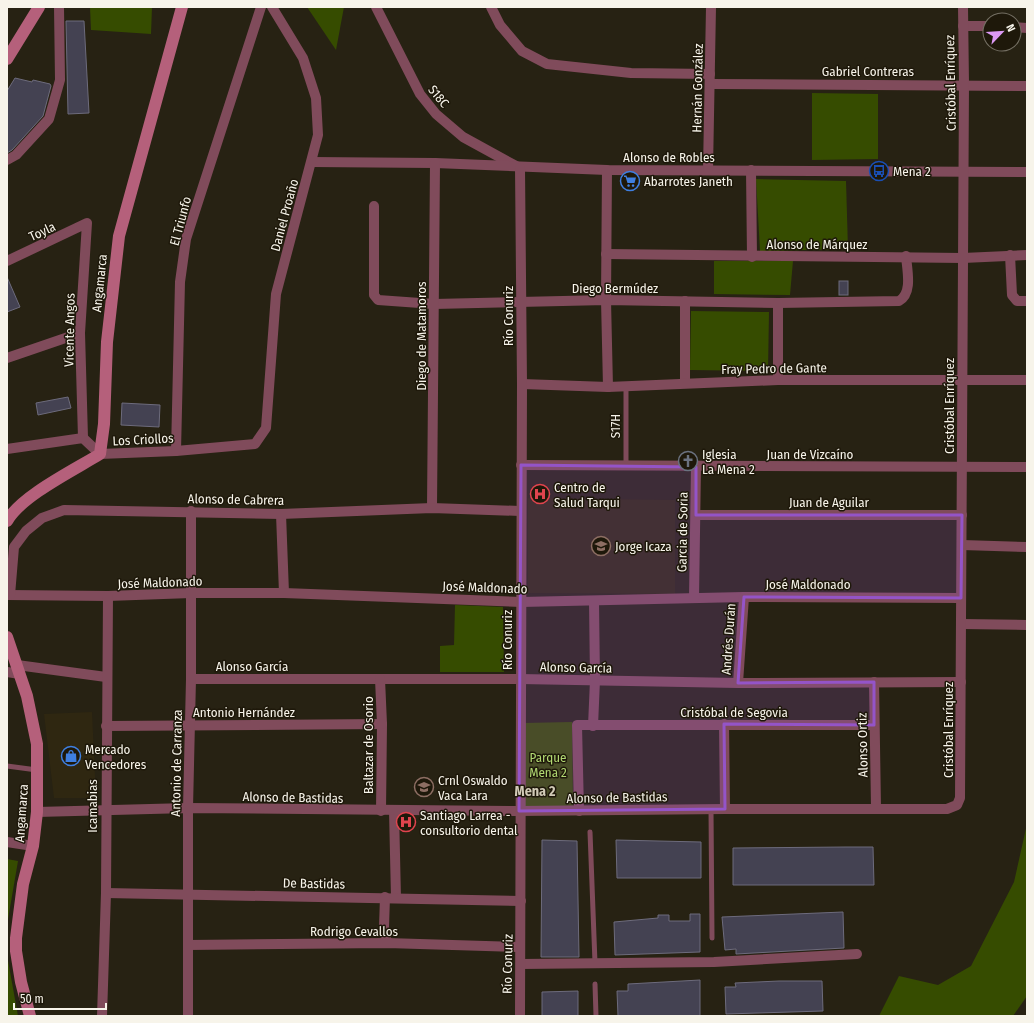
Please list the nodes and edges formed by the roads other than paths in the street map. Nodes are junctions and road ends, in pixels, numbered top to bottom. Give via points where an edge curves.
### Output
1 (39, 7) edge
2 (59, 7) edge
3 (182, 7) edge
4 (261, 7) edge
5 (272, 7) edge
6 (376, 7) edge
7 (491, 7) edge
8 (710, 7) edge
9 (963, 7) edge
10 (963, 26) junction
11 (982, 26) edge
12 (7, 59) edge
13 (710, 79) junction
14 (964, 84) junction
15 (1027, 86) edge
16 (7, 160) edge
17 (312, 162) junction
18 (435, 163) junction
19 (520, 168) junction
20 (607, 170) junction
21 (708, 170) junction
22 (751, 170) junction
23 (964, 171) junction
24 (1027, 172) edge
25 (374, 206) dead end
26 (87, 223) joint
27 (606, 254) junction
28 (1010, 255) junction
29 (1027, 255) edge
30 (906, 256) junction
31 (752, 257) junction
32 (963, 258) junction
33 (7, 261) edge
34 (606, 300) junction
35 (521, 301) junction
36 (685, 301) junction
37 (1027, 301) edge
38 (778, 303) junction
39 (434, 304) junction
40 (80, 333) junction
41 (7, 358) edge
42 (778, 380) junction
43 (963, 380) junction
44 (1027, 380) edge
45 (685, 383) junction
46 (522, 384) junction
47 (626, 386) junction
48 (608, 387) junction
49 (83, 438) junction
50 (261, 438) joint
51 (7, 449) edge
52 (176, 451) junction
53 (100, 454) junction
54 (521, 465) junction
55 (626, 466) junction
56 (696, 467) junction
57 (1027, 467) edge
58 (962, 468) junction
59 (432, 508) junction
60 (520, 511) junction
61 (190, 512) junction
62 (281, 514) junction
63 (696, 515) junction
64 (962, 515) junction
65 (7, 521) edge
66 (962, 545) junction
67 (1027, 547) edge
68 (191, 593) junction
69 (284, 593) junction
70 (9, 595) edge
71 (108, 596) junction
72 (744, 597) junction
73 (694, 598) junction
74 (962, 598) junction
75 (594, 601) junction
76 (521, 602) junction
77 (962, 624) junction
78 (1027, 625) edge
79 (7, 637) edge
80 (19, 669) junction
81 (7, 672) edge
82 (106, 677) junction
83 (191, 679) junction
84 (380, 679) junction
85 (520, 679) junction
86 (595, 680) junction
87 (874, 682) junction
88 (961, 682) junction
89 (738, 683) junction
90 (382, 724) junction
91 (724, 724) junction
92 (190, 725) junction
93 (874, 725) junction
94 (106, 726) junction
95 (593, 726) junction
96 (7, 766) edge
97 (38, 770) junction
98 (957, 805) joint
99 (188, 808) junction
100 (876, 808) junction
101 (711, 809) junction
102 (725, 809) junction
103 (105, 811) junction
104 (381, 811) junction
105 (394, 811) junction
106 (579, 811) junction
107 (37, 812) junction
108 (519, 812) junction
109 (590, 832) dead end
110 (7, 842) edge
111 (33, 846) junction
112 (106, 893) junction
113 (188, 893) junction
114 (385, 897) junction
115 (396, 898) junction
116 (521, 901) junction
117 (712, 938) dead end
118 (387, 943) junction
119 (188, 945) junction
120 (520, 947) junction
121 (857, 954) dead end
122 (521, 964) junction
123 (595, 964) junction
124 (595, 984) dead end
125 (30, 1016) edge
126 (102, 1016) edge
127 (188, 1016) edge
128 (520, 1016) edge
129 (596, 1016) edge

1 - 12 street
2 - 16 street via 60,80 49,119 16,155
3 - 53 street, Angamarca via 119,236 107,342 104,424
4 - 52 street, El Triunfo via 186,239 180,282
5 - 17 street, Daniel Proaño via 303,58 316,98 318,135
6 - 19 street, S18C via 420,94 436,114 462,138
7 - 13 street, Gabriel Contreras via 500,25 522,51 547,64
8 - 13 street, Hernán González
9 - 10 street, Cristóbal Enríquez
10 - 11 street
10 - 14 street, Cristóbal Enríquez
13 - 14 street, Gabriel Contreras
13 - 21 street, Hernán González
14 - 15 street, Gabriel Contreras
14 - 23 street, Cristóbal Enríquez
17 - 18 street, Alonso de Robles
17 - 50 street, Daniel Proaño via 276,294 266,428
18 - 19 street, Alonso de Robles
18 - 39 street, Diego de Matamoros
19 - 20 street, Alonso de Robles
19 - 35 street, Río Conuriz
20 - 21 street, Alonso de Robles
20 - 27 street
21 - 22 street, Alonso de Robles
22 - 23 street, Alonso de Robles
22 - 31 street
23 - 24 street, Alonso de Robles
23 - 32 street, Cristóbal Enríquez
25 - 39 street, Diego Bermúdez via 376,299
26 - 33 street, Toyla
26 - 40 street, Vicente Angos
27 - 31 street, Alonso de Márquez
27 - 34 street
28 - 29 street, Alonso de Márquez
28 - 32 street, Alonso de Márquez
28 - 37 street via 1012,296 1018,301
30 - 31 street, Alonso de Márquez
30 - 32 street, Alonso de Márquez
30 - 38 street, Diego Bermúdez via 907,292 905,298 899,301
32 - 43 street, Cristóbal Enríquez
34 - 35 street, Diego Bermúdez
34 - 36 street, Diego Bermúdez
34 - 48 street
35 - 39 street, Diego Bermúdez
35 - 46 street, Río Conuriz
36 - 38 street, Diego Bermúdez
36 - 45 street
38 - 42 street
39 - 59 street, Diego de Matamoros
40 - 41 street
40 - 49 street, Vicente Angos
42 - 43 street, Fray Pedro de Gante
42 - 45 street, Fray Pedro de Gante
43 - 44 street, Fray Pedro de Gante
43 - 58 street, Cristóbal Enríquez
45 - 47 street, Fray Pedro de Gante
46 - 48 street, Fray Pedro de Gante
46 - 54 street, Río Conuriz
47 - 48 street, Fray Pedro de Gante
47 - 55 lane, S17H
49 - 51 street
49 - 53 street, Los Criollos
50 - 52 street, Los Criollos via 255,444
52 - 53 street, Los Criollos
53 - 65 street via 24,503
54 - 55 street, Juan de Vizcaíno
54 - 60 street, Río Conuriz
55 - 56 street, Juan de Vizcaíno
56 - 58 street, Juan de Vizcaíno
56 - 63 street, Garcia de Soria
57 - 58 street, Juan de Vizcaíno
58 - 64 street, Cristóbal Enríquez
59 - 60 street, Alonso de Cabrera
59 - 62 street, Alonso de Cabrera
60 - 76 street, Río Conuriz
61 - 62 street, Alonso de Cabrera
61 - 68 street, Antonio de Carranza
61 - 70 street, Alonso de Cabrera via 64,510 42,518 26,531 14,546
62 - 69 street
63 - 64 street, Juan de Aguilar
63 - 73 street, Garcia de Soria
64 - 66 street, Cristóbal Enríquez
66 - 67 street
66 - 74 street, Cristóbal Enríquez
68 - 69 street, José Maldonado
68 - 71 street, José Maldonado
68 - 83 street, Antonio de Carranza
69 - 76 street, José Maldonado
70 - 71 street, José Maldonado
71 - 82 street, Icamabias
72 - 73 street, José Maldonado
72 - 74 street, José Maldonado
72 - 89 street, Andrés Durán
73 - 75 street, José Maldonado
74 - 77 street, Cristóbal Enríquez
75 - 76 street, José Maldonado
75 - 86 street
76 - 85 street, Río Conuriz
77 - 78 street
77 - 88 street, Cristóbal Enríquez
79 - 80 street, Angamarca
80 - 81 street
80 - 82 street
80 - 97 street, Angamarca via 33,719
82 - 94 street, Icamabias
83 - 84 street, Alonso García
83 - 92 street, Antonio de Carranza
84 - 85 street, Alonso García
84 - 90 street, Baltazar de Osorio
85 - 86 street, Alonso García
85 - 108 street, Río Conuriz
86 - 89 street, Alonso García
86 - 95 street
87 - 88 street, Alonso García
87 - 89 street, Alonso García
87 - 93 street, Alonso Ortiz
88 - 98 street, Cristóbal Enríquez via 960,798
90 - 92 street, Antonio Hernández
90 - 104 street, Baltazar de Osorio
91 - 93 street, Cristóbal de Segovia
91 - 95 street, Cristóbal de Segovia
91 - 102 street
92 - 94 street, Antonio Hernández
92 - 99 street, Antonio de Carranza
93 - 100 street, Alonso Ortiz
94 - 103 street, Icamabias
95 - 106 street, Cristóbal de Segovia via 577,725
96 - 97 lane
97 - 107 street, Angamarca
98 - 100 street, Alonso de Bastidas via 947,809
99 - 103 street, Alonso de Bastidas
99 - 104 street, Alonso de Bastidas
99 - 113 street, Antonio de Carranza
100 - 102 street, Alonso de Bastidas
101 - 102 street, Alonso de Bastidas
101 - 106 street, Alonso de Bastidas
101 - 117 lane
103 - 107 street, Alonso de Bastidas
103 - 112 street, Icamabias
104 - 105 street, Alonso de Bastidas
105 - 108 street, Alonso de Bastidas
105 - 115 street
106 - 108 street, Alonso de Bastidas
107 - 111 street, Angamarca
108 - 116 street, Río Conuriz
109 - 123 lane
110 - 111 street
111 - 125 street, Angamarca via 23,884 16,938 21,982
112 - 113 street, De Bastidas
112 - 126 street, Icamabias
113 - 114 street, De Bastidas
113 - 119 street, Antonio de Carranza
114 - 115 street, De Bastidas
114 - 118 street via 384,927
115 - 116 street, De Bastidas
116 - 120 street, Río Conuriz
118 - 119 street, Rodrigo Cevallos
118 - 120 street, Rodrigo Cevallos
119 - 127 street, Antonio de Carranza
120 - 122 street, Río Conuriz
121 - 123 street via 714,962
122 - 123 street
122 - 128 street, Río Conuriz
124 - 129 lane

